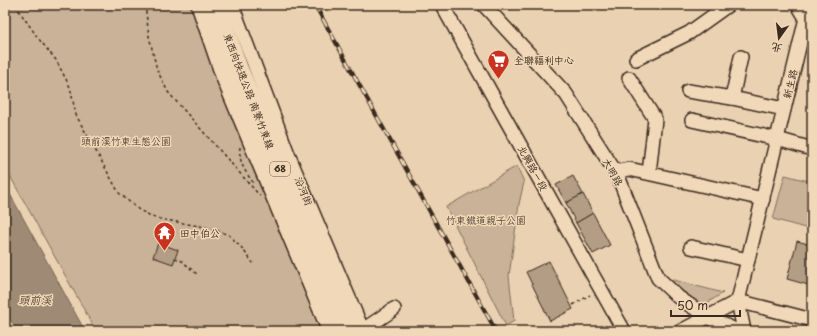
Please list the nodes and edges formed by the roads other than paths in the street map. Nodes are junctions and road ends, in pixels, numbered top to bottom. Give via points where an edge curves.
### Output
1 (201, 5) edge
2 (216, 5) edge
3 (232, 5) edge
4 (442, 5) edge
5 (484, 5) edge
6 (728, 5) edge
7 (798, 5) edge
8 (810, 15) edge
9 (742, 57) dead end
10 (636, 59) dead end
11 (629, 78) dead end
12 (688, 91) dead end
13 (732, 98) junction
14 (784, 109) junction
15 (692, 120) dead end
16 (777, 138) junction
17 (812, 149) edge
18 (615, 172) junction
19 (649, 173) junction
20 (763, 199) junction
21 (691, 247) dead end
22 (291, 258) dead end
23 (748, 260) junction
24 (738, 301) junction
25 (394, 309) dead end
26 (707, 317) junction
27 (812, 320) edge
28 (324, 331) edge
29 (332, 331) edge
30 (358, 331) edge
31 (624, 331) edge
32 (681, 331) edge
33 (737, 331) edge
34 (744, 331) edge

1 - 29 highway, 東西向快速公路 南寮竹東線 / 68 via 224,75
2 - 30 highway, 東西向快速公路 南寮竹東線 / 68 via 238,68
3 - 30 street, 沿河街
4 - 31 street, 北興路ㄧ段
5 - 18 street, 大明路 via 566,94
6 - 10 street via 689,33
7 - 8 street
8 - 14 street, 新生路
9 - 13 street
11 - 19 street via 655,119
12 - 13 street
13 - 14 street
14 - 16 street, 新生路
15 - 16 street
16 - 17 street
16 - 20 street, 新生路
18 - 19 street via 629,169
18 - 26 street, 大明路 via 658,278 678,297
19 - 20 street
20 - 23 street, 新生路
21 - 23 street
22 - 28 street via 298,268
23 - 24 street, 新生路
24 - 26 street
24 - 27 street
24 - 34 street, 新生路
25 - 30 street
26 - 32 street
26 - 33 street, 大明路

